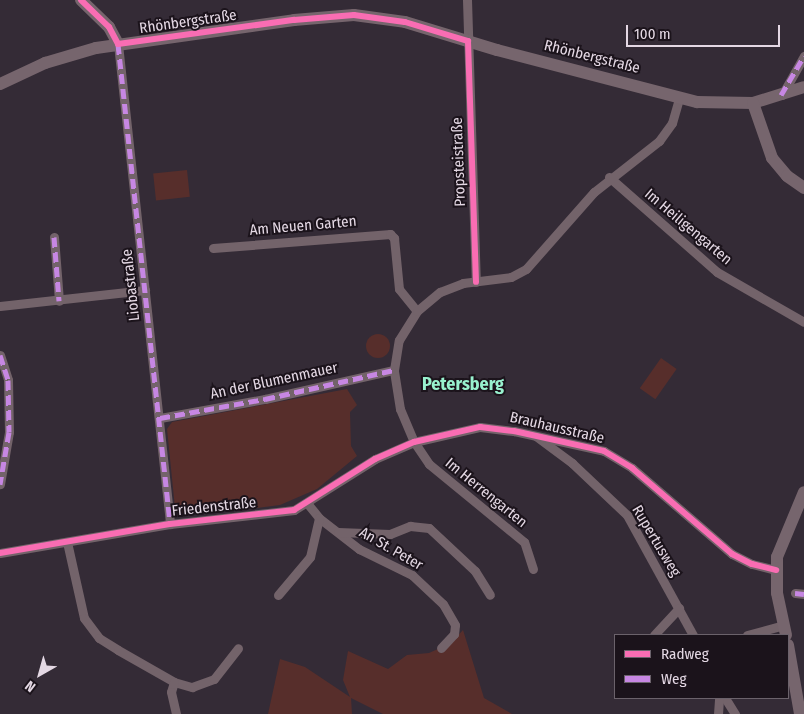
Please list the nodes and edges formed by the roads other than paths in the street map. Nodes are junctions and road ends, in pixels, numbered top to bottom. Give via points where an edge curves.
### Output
1 (81, 0) edge
2 (467, 0) edge
3 (468, 41) junction
4 (118, 44) junction
5 (804, 56) edge
6 (0, 84) edge
7 (804, 87) edge
8 (781, 95) junction
9 (679, 98) junction
10 (753, 103) junction
11 (609, 178) junction
12 (804, 188) edge
13 (54, 237) dead end
14 (213, 248) dead end
15 (476, 282) junction
16 (145, 290) junction
17 (59, 301) junction
18 (0, 306) edge
19 (417, 311) junction
20 (804, 322) edge
21 (0, 354) edge
22 (394, 370) junction
23 (160, 418) junction
24 (535, 435) junction
25 (414, 442) junction
26 (0, 484) edge
27 (804, 492) edge
28 (307, 504) junction
29 (319, 518) junction
30 (170, 524) junction
31 (338, 532) junction
32 (68, 542) junction
33 (0, 554) edge
34 (534, 569) dead end
35 (776, 570) junction
36 (278, 595) dead end
37 (490, 596) dead end
38 (679, 608) junction
39 (785, 630) edge
40 (655, 634) edge
41 (692, 634) edge
42 (755, 634) edge
43 (238, 648) dead end
44 (441, 648) dead end
45 (789, 650) edge
46 (174, 682) junction
47 (719, 699) edge
48 (726, 699) edge
49 (176, 714) edge
50 (718, 714) edge
51 (735, 714) edge
52 (800, 714) edge

1 - 4 street via 109,27
2 - 3 street, Propsteistraße
3 - 4 street, Rhönbergstraße via 405,22 345,15
3 - 9 street, Rhönbergstraße
3 - 15 street, Propsteistraße
4 - 6 street, Rhönbergstraße via 61,58
4 - 16 street, Liobastraße
5 - 8 street
7 - 8 street, Rhönbergstraße
8 - 10 street, Rhönbergstraße
9 - 10 street, Rhönbergstraße via 716,104
9 - 11 street, Im Herrengarten via 672,123 659,141
10 - 12 street via 772,158 787,176
11 - 15 street, Im Herrengarten via 526,269 511,277
11 - 20 street, Im Heiligengarten via 717,272
13 - 17 street
14 - 19 street, Am Neuen Garten via 390,234 394,238 399,289
15 - 19 street, Im Herrengarten via 440,292
16 - 17 street
16 - 23 street, Liobastraße
17 - 18 street
19 - 22 street, Im Herrengarten via 399,340
21 - 26 street via 8,380 9,432
22 - 23 street, An der Blumenmauer
22 - 25 street, Im Herrengarten via 400,409
23 - 30 street, Liobastraße
24 - 25 street, Brauhausstraße via 480,427
24 - 35 street, Brauhausstraße via 592,446 618,458 732,554 752,564
24 - 38 street, Rupertusweg via 579,469 627,515
25 - 28 street, Friedenstraße via 376,459
25 - 34 street, Im Herrengarten via 429,464 524,542
27 - 35 street via 785,531
28 - 29 street, An St. Peter
28 - 30 street, Friedenstraße via 280,513
29 - 31 street, An St. Peter
29 - 36 street via 310,557
30 - 32 street, Friedenstraße
31 - 37 street via 390,534 410,526 429,528 475,571
31 - 44 street, An St. Peter via 359,549 412,574 443,604 455,625 454,634
32 - 33 street, Friedenstraße
32 - 46 street via 84,618 91,628 99,638
35 - 39 street
38 - 40 street
38 - 41 street, Rupertusweg
39 - 42 street
43 - 46 street via 214,679 192,687
45 - 52 street
46 - 49 street via 170,692
47 - 50 street
48 - 51 street

